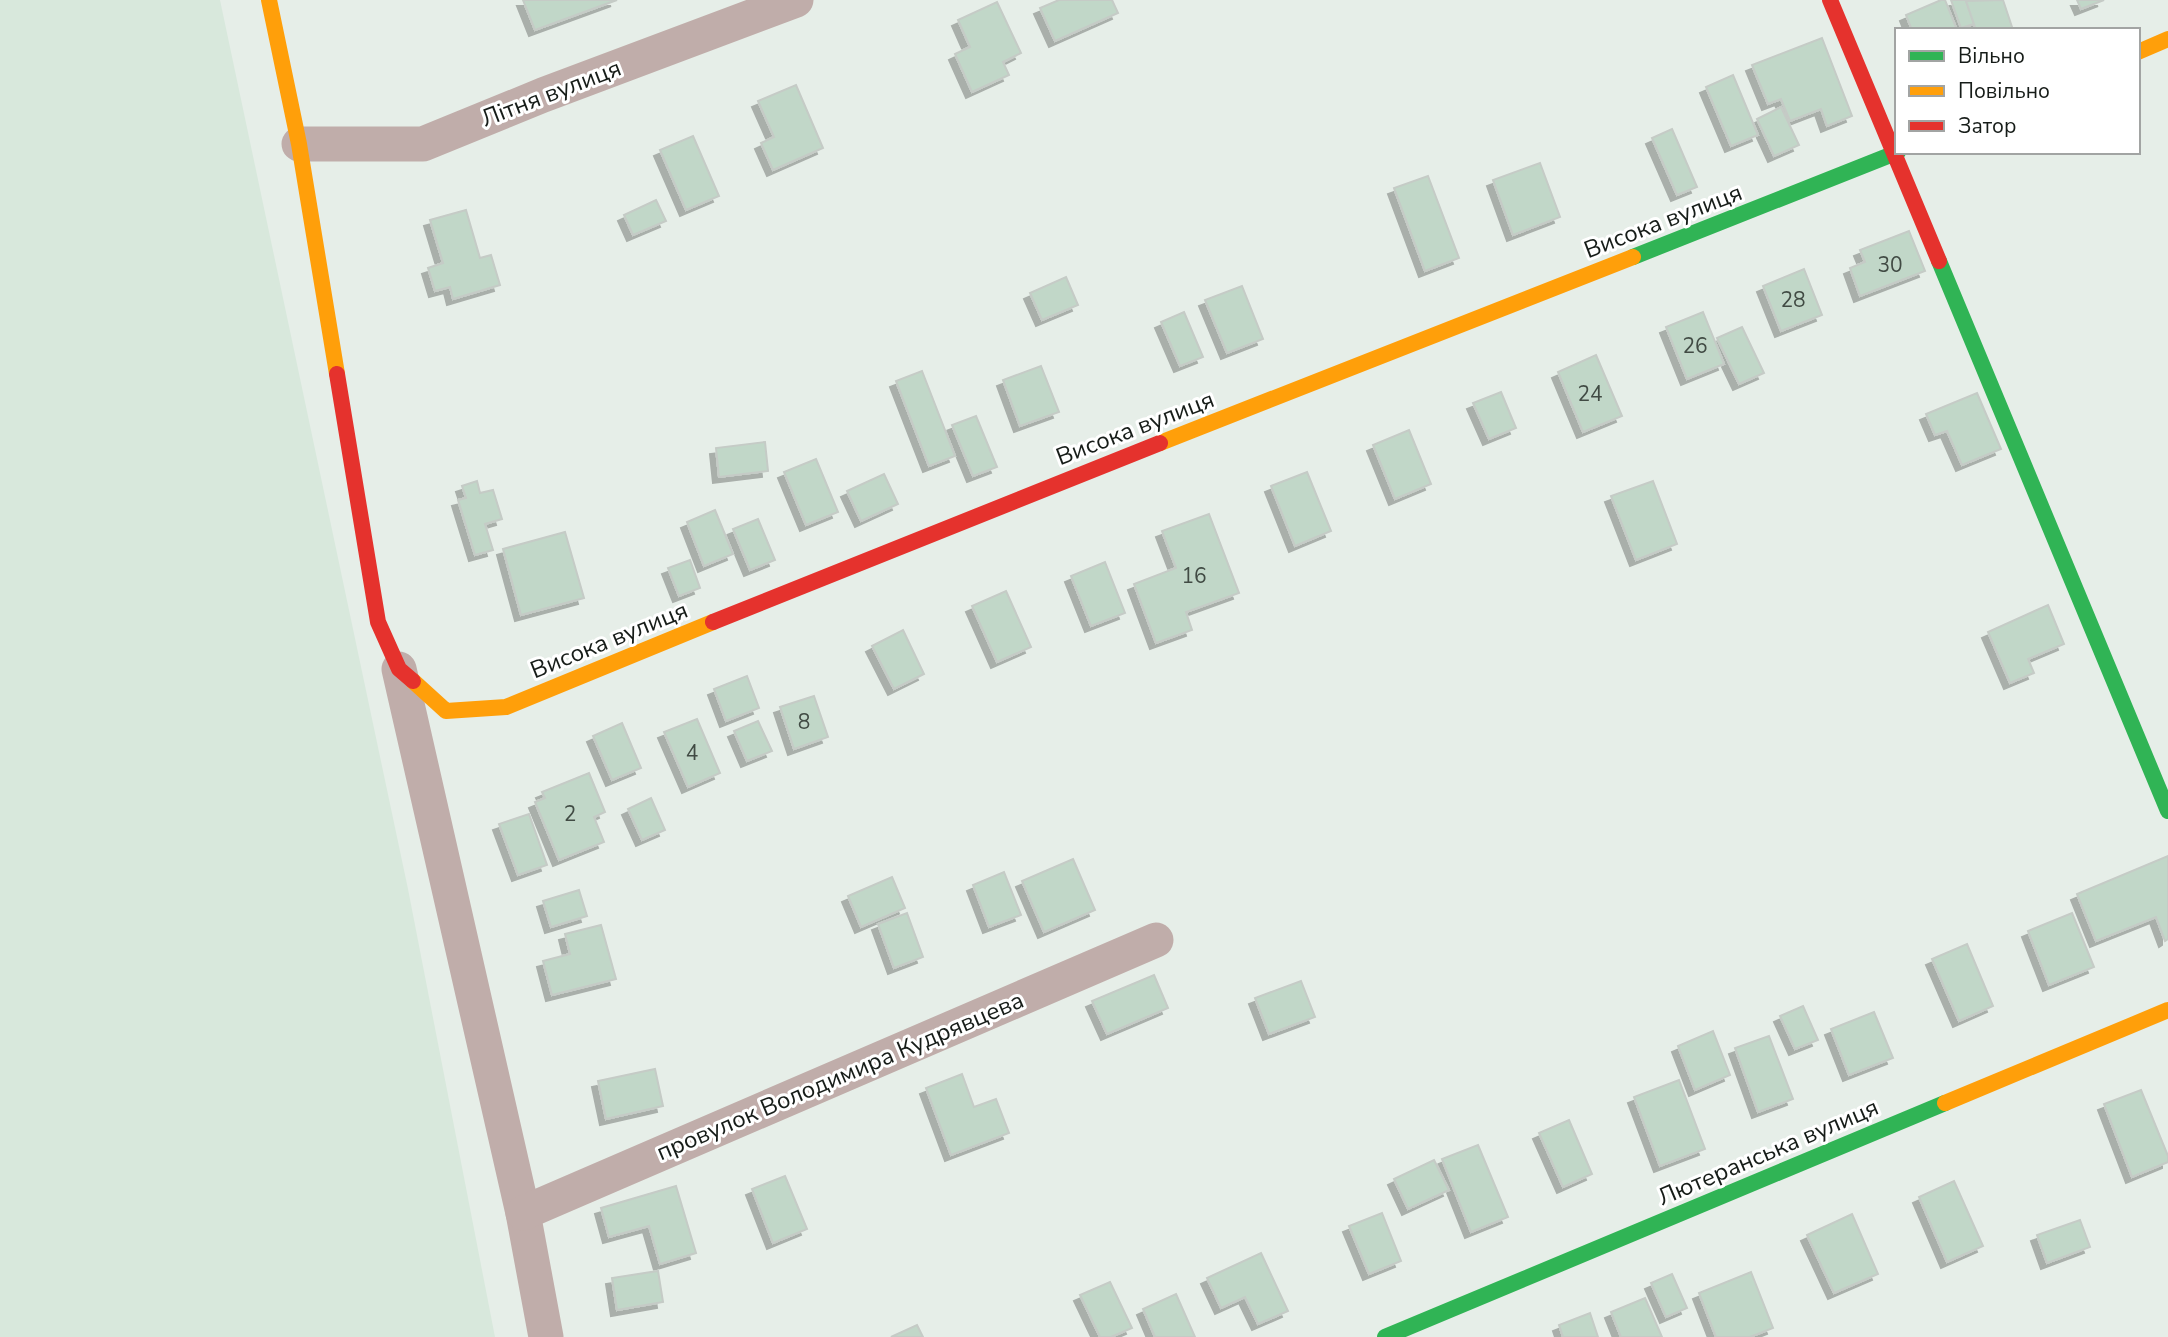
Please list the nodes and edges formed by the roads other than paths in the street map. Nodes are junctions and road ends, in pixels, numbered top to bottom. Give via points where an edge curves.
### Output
1 (269, 0) edge
2 (796, 0) edge
3 (1830, 0) edge
4 (2168, 40) edge
5 (2140, 51) edge
6 (299, 144) junction
7 (1895, 151) edge
8 (1895, 153) edge
9 (1896, 154) edge
10 (399, 669) junction
11 (2168, 810) edge
12 (1156, 940) dead end
13 (2168, 1010) edge
14 (523, 1213) junction
15 (546, 1337) edge
16 (1385, 1337) edge

1 - 6 street
2 - 6 street, Літня вулиця via 423,144
3 - 7 street
4 - 5 street
6 - 10 street via 378,622
8 - 10 street, Висока вулиця via 858,562 506,707 446,711
9 - 11 street
10 - 14 street
12 - 14 street, провулок Володимира Кудрявцева
13 - 16 street, Лютеранська вулиця
14 - 15 street

